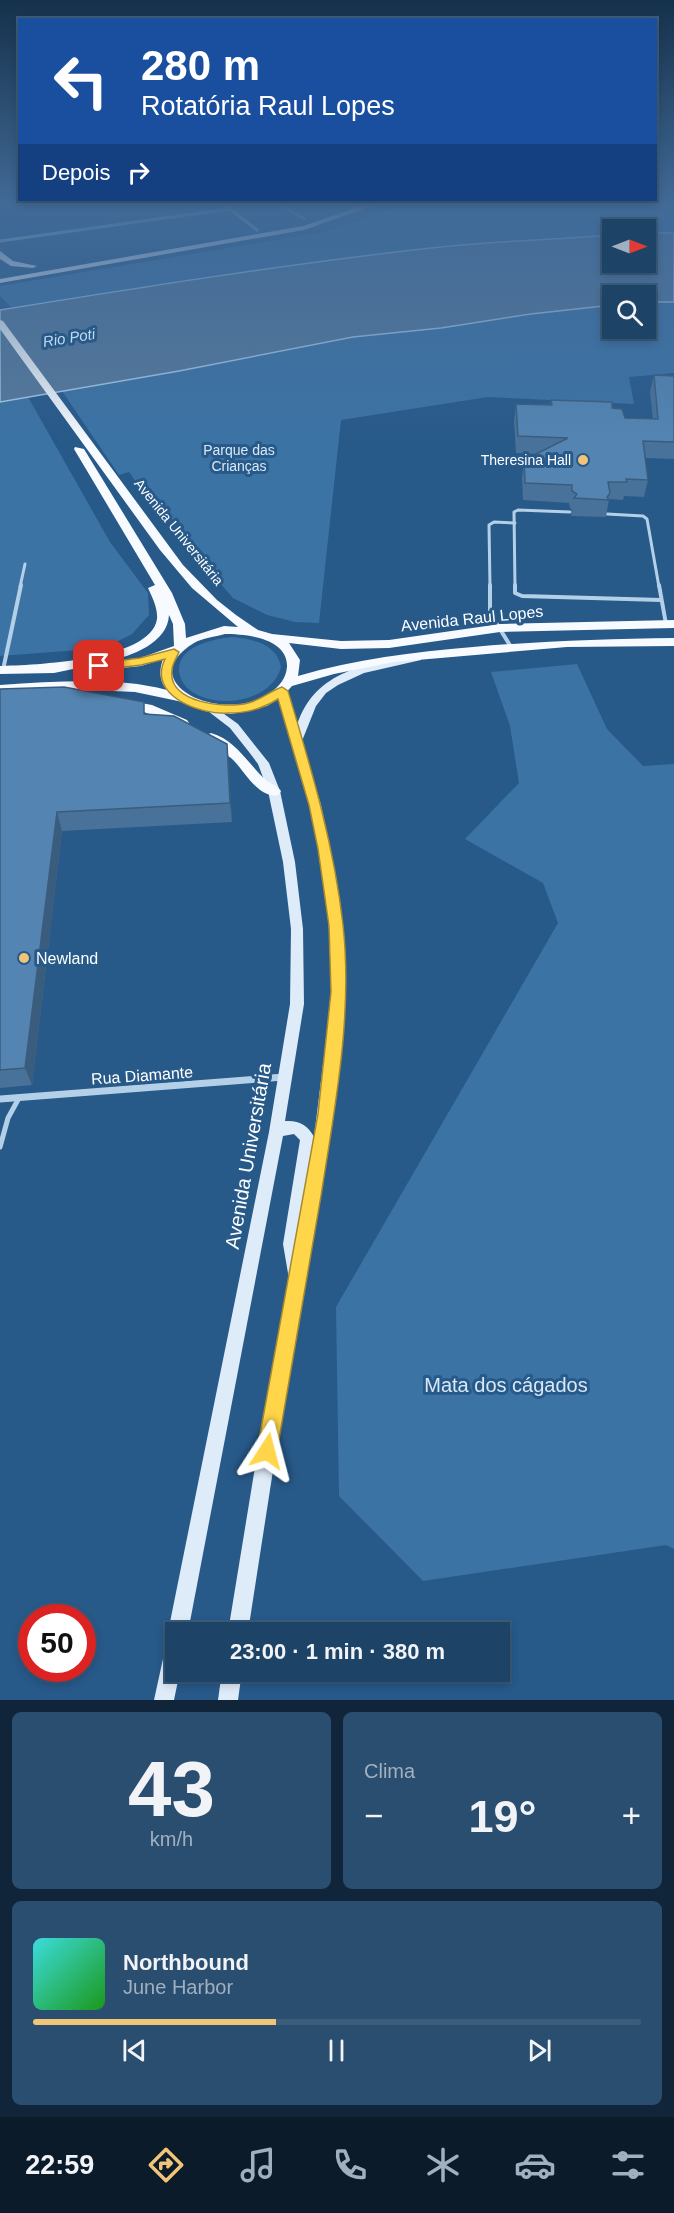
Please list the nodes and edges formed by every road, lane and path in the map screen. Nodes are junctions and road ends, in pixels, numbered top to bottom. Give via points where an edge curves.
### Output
1 (0, 323) edge
2 (0, 336) edge
3 (82, 446) junction
4 (570, 512) dead end
5 (607, 514) edge
6 (515, 523) junction
7 (25, 564) dead end
8 (151, 568) junction
9 (661, 600) junction
10 (670, 624) edge
11 (500, 628) junction
12 (252, 631) junction
13 (273, 638) junction
14 (674, 642) edge
15 (511, 647) junction
16 (177, 649) junction
17 (429, 655) junction
18 (45, 669) junction
19 (1, 670) edge
20 (285, 687) junction
21 (0, 690) edge
22 (180, 697) junction
23 (208, 708) junction
24 (297, 740) junction
25 (274, 791) junction
26 (286, 1077) junction
27 (18, 1098) junction
28 (0, 1099) edge
29 (8, 1118) junction
30 (0, 1120) edge
31 (276, 1132) junction
32 (0, 1147) edge
33 (298, 1284) junction
34 (180, 1622) edge
35 (240, 1622) edge
36 (168, 1682) edge
37 (230, 1682) edge
38 (164, 1700) edge
39 (228, 1700) edge

1 - 3 main road
2 - 3 main road
3 - 8 main road
3 - 12 main road, Avenida Universitária via 212,603
4 - 6 lane via 516,510
5 - 9 lane via 647,519
6 - 9 lane via 513,590 518,595
6 - 11 lane via 489,525 490,613
7 - 19 lane
8 - 16 main road via 179,624
8 - 18 main road via 151,583 163,614 155,634 132,650 114,656
9 - 10 lane
10 - 11 main road, Avenida Raul Lopes
11 - 13 main road, Avenida Raul Lopes via 389,644 341,645
11 - 15 lane
12 - 13 main road
12 - 16 main road via 209,633
13 - 20 main road via 291,656 294,669
14 - 15 main road, Avenida Raul Lopes
15 - 17 main road, Avenida Raul Lopes
16 - 18 main road via 148,660 118,665
16 - 22 main road via 166,669 166,679
17 - 20 main road, Avenida Raul Lopes via 358,663
17 - 24 main road via 335,681 306,713
18 - 19 main road
20 - 23 main road via 268,700 249,707
20 - 24 main road
21 - 22 main road via 136,687
21 - 25 main road via 61,693 147,708 195,729 236,755 261,783
22 - 23 main road
23 - 25 main road, Avenida Universitária via 234,726 253,749
24 - 33 main road via 329,871 339,959 326,1114
25 - 26 main road, Avenida Universitária via 289,862 297,929 297,1004
26 - 27 street, Rua Diamante
26 - 31 main road, Avenida Universitária
27 - 28 street, Rua Diamante
27 - 29 lane
29 - 30 lane
29 - 32 lane
31 - 33 main road via 295,1127 306,1133 308,1139 291,1244
31 - 34 main road, Avenida Universitária
33 - 35 main road
36 - 38 main road
37 - 39 main road

